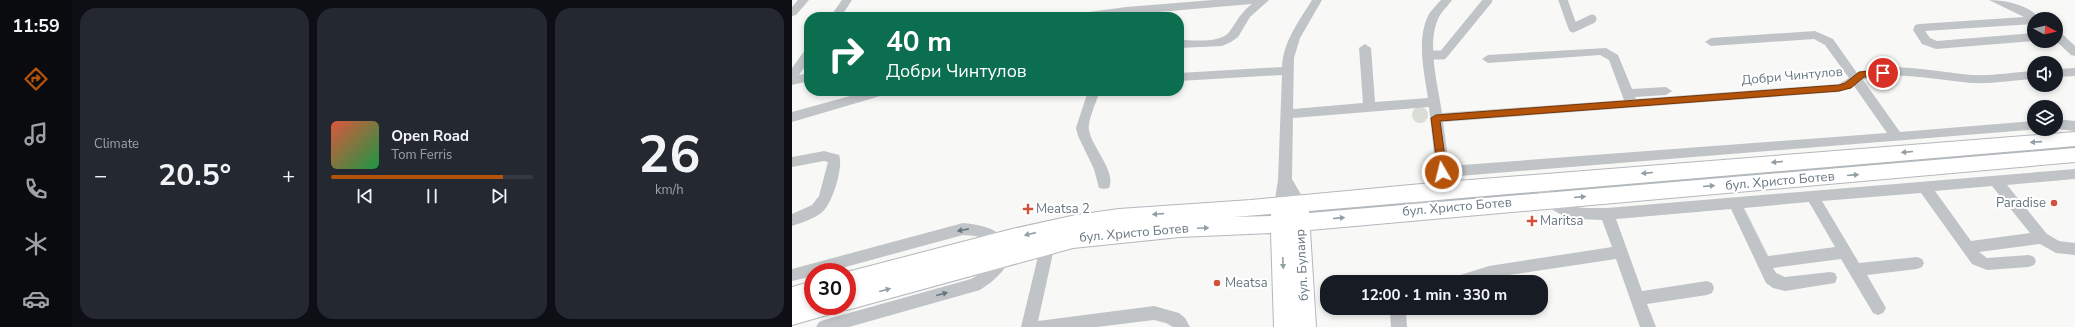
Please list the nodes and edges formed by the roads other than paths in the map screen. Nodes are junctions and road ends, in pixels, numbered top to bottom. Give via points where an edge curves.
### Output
1 (804, 0) edge
2 (847, 0) edge
3 (1257, 0) edge
4 (1264, 0) edge
5 (1317, 0) edge
6 (1447, 0) edge
7 (1488, 0) edge
8 (1562, 0) edge
9 (1994, 0) edge
10 (792, 12) edge
11 (839, 12) edge
12 (1111, 12) edge
13 (2027, 15) edge
14 (1592, 19) dead end
15 (2027, 20) edge
16 (2027, 38) edge
17 (2063, 41) edge
18 (1711, 42) dead end
19 (1184, 44) edge
20 (1365, 48) dead end
21 (2075, 52) edge
22 (1428, 55) junction
23 (1488, 59) dead end
24 (804, 60) edge
25 (1287, 71) junction
26 (2075, 72) edge
27 (2063, 73) edge
28 (2027, 75) edge
29 (792, 77) edge
30 (1184, 77) edge
31 (804, 78) edge
32 (792, 81) edge
33 (1856, 81) junction
34 (865, 96) edge
35 (1092, 96) edge
36 (1630, 97) junction
37 (1433, 102) junction
38 (1369, 107) junction
39 (1286, 114) junction
40 (792, 116) edge
41 (1436, 118) junction
42 (2063, 125) edge
43 (2075, 126) edge
44 (2027, 127) edge
45 (1896, 136) junction
46 (2075, 139) edge
47 (2075, 155) edge
48 (792, 162) edge
49 (1442, 172) junction
50 (2075, 174) edge
51 (1995, 180) junction
52 (1104, 184) dead end
53 (1924, 187) junction
54 (1432, 191) junction
55 (1544, 191) junction
56 (1812, 196) junction
57 (1735, 204) junction
58 (1412, 211) junction
59 (1290, 213) junction
60 (1607, 214) junction
61 (792, 220) edge
62 (2042, 238) junction
63 (1048, 244) junction
64 (1968, 246) junction
65 (1001, 249) junction
66 (2075, 249) edge
67 (1622, 252) junction
68 (1844, 252) junction
69 (2028, 261) dead end
70 (1763, 263) junction
71 (1917, 263) dead end
72 (1855, 270) junction
73 (792, 275) edge
74 (1480, 275) edge
75 (1830, 278) dead end
76 (856, 280) edge
77 (1707, 288) dead end
78 (804, 294) edge
79 (792, 297) edge
80 (856, 297) edge
81 (1639, 298) junction
82 (1878, 308) dead end
83 (804, 312) edge
84 (792, 315) edge
85 (1398, 315) edge
86 (824, 327) edge
87 (1028, 327) edge
88 (1040, 327) edge
89 (1182, 327) edge
90 (1285, 327) edge
91 (1305, 327) edge
92 (1399, 327) edge
93 (1648, 327) edge

1 - 10 street
2 - 11 street
3 - 12 street
4 - 19 street via 1244,17 1233,37 1227,40
5 - 25 street via 1294,38
6 - 22 street via 1431,21
7 - 22 street via 1443,55
8 - 14 street via 1573,28
9 - 13 street
15 - 16 street via 1918,30 1926,41 1936,45
17 - 21 street
18 - 33 street via 1820,36 1829,42
20 - 38 street
22 - 37 street
23 - 36 street via 1602,51 1614,58
24 - 29 street
25 - 30 street
25 - 39 street
26 - 27 street
28 - 33 street, Добри Чинтулов via 1974,79 1912,72 1869,73 1862,74
31 - 32 street
33 - 36 street, Добри Чинтулов via 1839,88 1716,96
33 - 45 street
34 - 40 street
35 - 52 street via 1082,128 1101,169
36 - 41 street, Добри Чинтулов
37 - 38 street
37 - 41 street
38 - 39 street
39 - 59 street via 1286,180
41 - 49 street
42 - 43 street
44 - 45 street
45 - 49 street
46 -> 55 main road, бул. Христо Ботев
55 -> 47 main road, бул. Христо Ботев
48 - 61 street via 824,156 834,159 835,162 825,198 817,209
49 - 54 street
50 - 51 street
51 - 53 street
51 - 62 street
53 - 56 street
53 - 64 street
54 - 55 main road, бул. Христо Ботев
54 - 58 street
54 - 59 main road, бул. Христо Ботев
55 - 58 main road, бул. Христо Ботев
55 - 60 street via 1572,212
56 - 57 street
56 - 68 street
57 - 60 street
57 - 70 street
59 -> 58 main road, бул. Христо Ботев
63 -> 59 main road, бул. Христо Ботев
59 -> 65 main road, бул. Христо Ботев via 1119,217 1076,223
59 -> 90 main road, бул. Булаир
59 - 91 main road, бул. Булаир
60 - 67 street
62 - 64 street
62 - 66 street via 2056,247
63 - 65 main road, бул. Христо Ботев
63 - 87 street
64 - 69 street via 1982,263
65 -> 73 street via 978,230 963,229
65 - 76 main road, бул. Христо Ботев
80 -> 65 main road, бул. Христо Ботев
86 -> 65 street via 975,285 990,276
67 - 74 street
67 - 81 street
68 - 70 street
68 - 72 street
70 - 75 street via 1771,278 1778,283
71 - 72 street
72 - 82 street
77 - 81 street
78 - 79 main road
81 - 93 street
83 - 84 main road
85 - 92 street
88 - 89 street via 1154,313 1168,315

